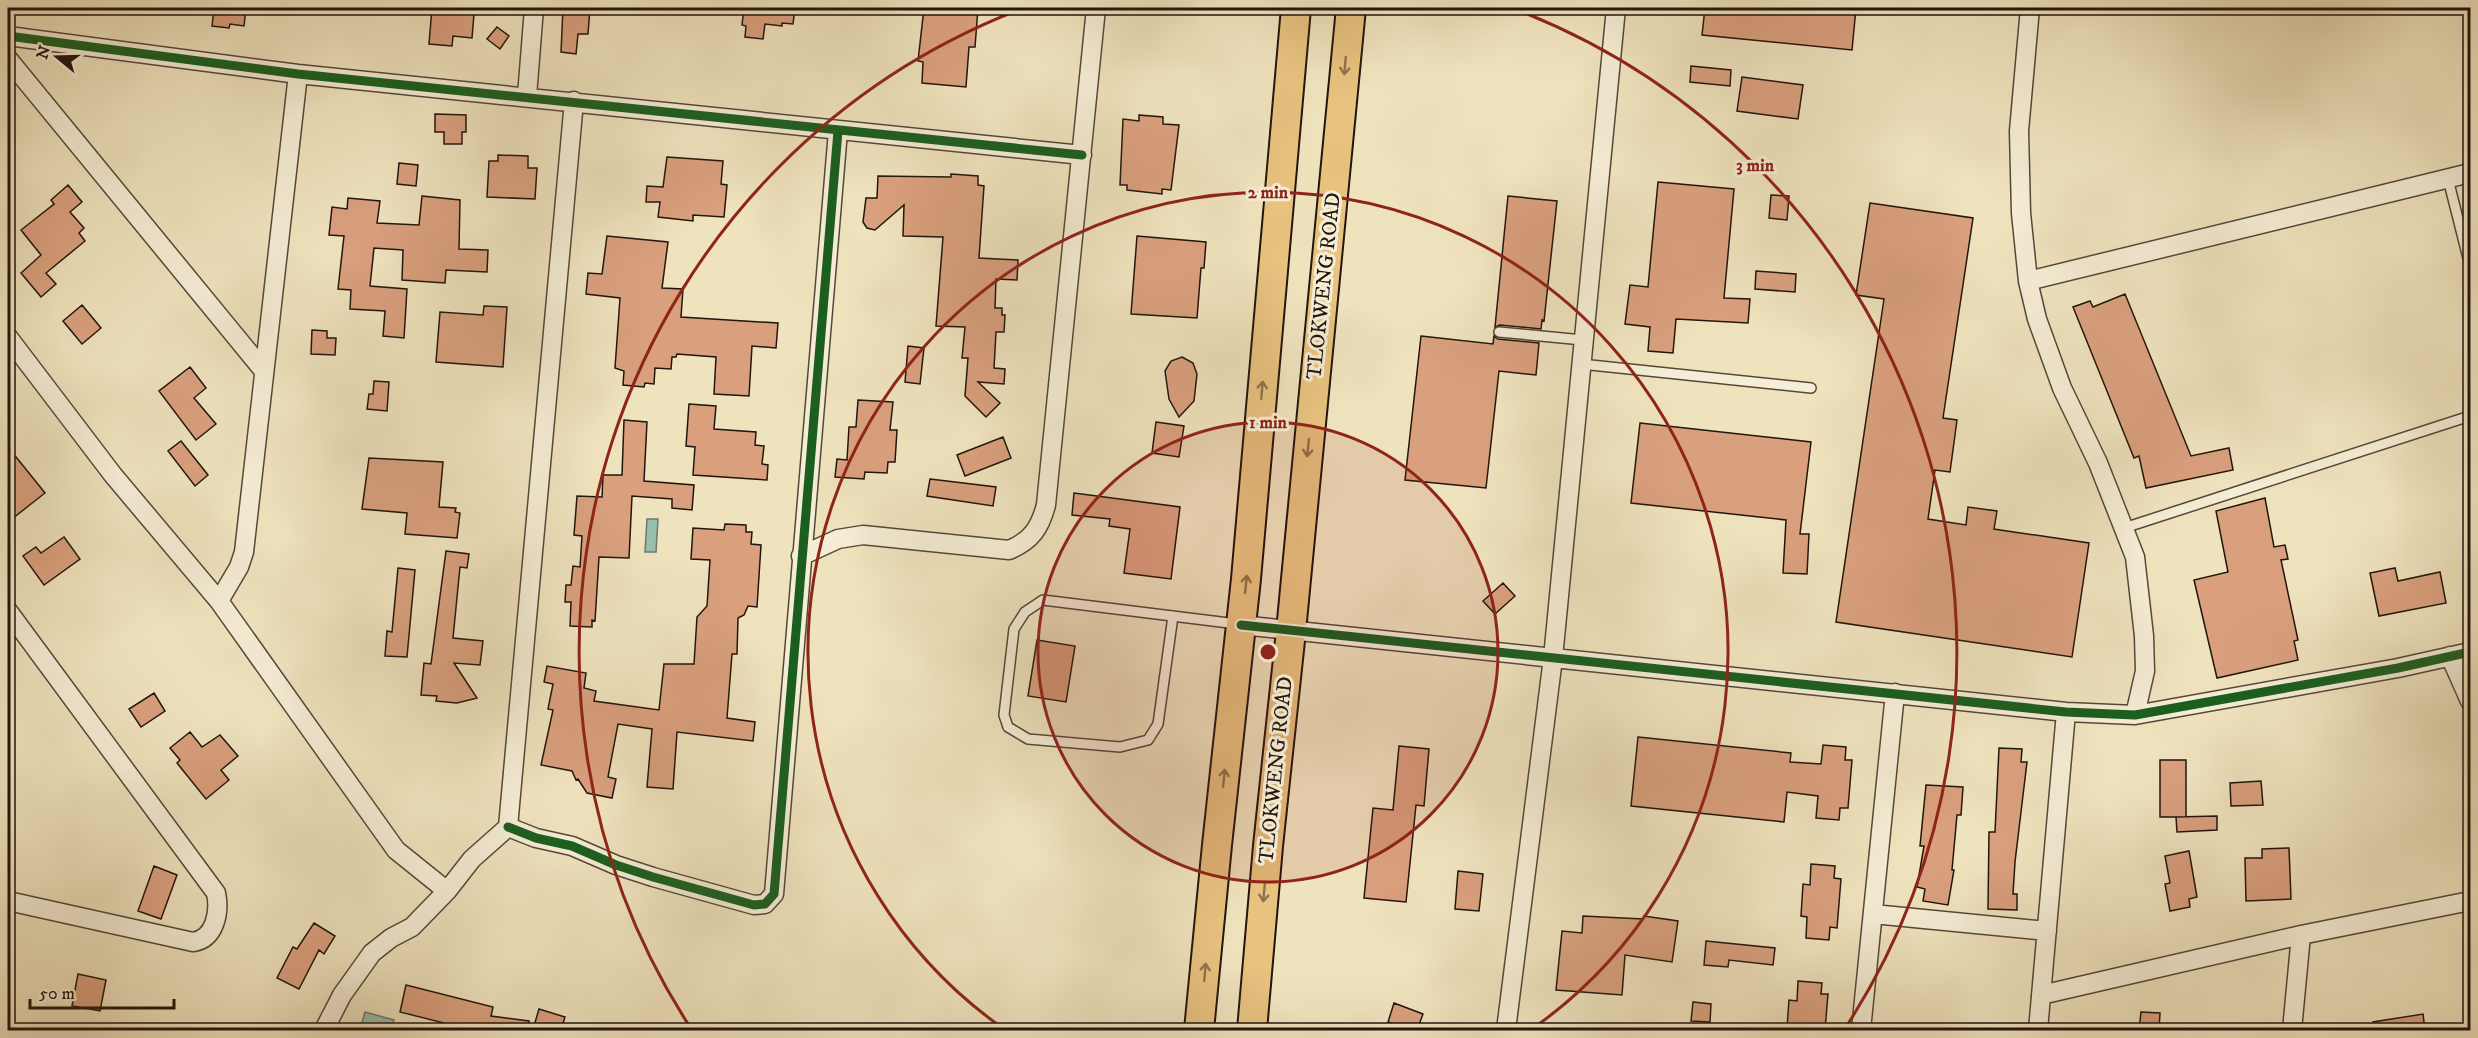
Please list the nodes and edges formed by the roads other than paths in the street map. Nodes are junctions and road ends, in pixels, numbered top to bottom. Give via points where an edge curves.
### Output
1 (534, 8) edge
2 (1096, 8) edge
3 (1286, 8) edge
4 (1296, 8) edge
5 (1351, 8) edge
6 (1616, 8) edge
7 (2030, 8) edge
8 (8, 36) edge
9 (8, 59) edge
10 (298, 74) junction
11 (527, 96) junction
12 (574, 101) junction
13 (838, 131) junction
14 (1082, 155) junction
15 (2470, 173) edge
16 (2448, 179) junction
17 (1276, 219) junction
18 (2470, 266) edge
19 (2028, 281) junction
20 (1499, 332) dead end
21 (8, 337) edge
22 (1583, 340) junction
23 (1581, 364) junction
24 (264, 371) junction
25 (1811, 388) dead end
26 (2470, 416) edge
27 (2124, 528) junction
28 (801, 556) junction
29 (219, 601) junction
30 (8, 610) edge
31 (1173, 616) junction
32 (1241, 625) junction
33 (1291, 631) junction
34 (2470, 652) edge
35 (2450, 656) junction
36 (1552, 658) junction
37 (1895, 693) junction
38 (2470, 701) edge
39 (2066, 712) junction
40 (2135, 715) junction
41 (508, 827) junction
42 (447, 891) junction
43 (8, 901) edge
44 (2470, 902) edge
45 (1873, 914) junction
46 (2047, 932) junction
47 (2301, 935) junction
48 (2042, 995) junction
49 (324, 1030) edge
50 (1199, 1030) edge
51 (1252, 1030) edge
52 (1506, 1030) edge
53 (1861, 1030) edge
54 (2038, 1030) edge
55 (2292, 1030) edge

1 - 11 street
2 - 14 street
3 - 17 street via 1273,191
4 - 17 main road
5 -> 33 main road, TLOKWENG ROAD
6 - 22 street
7 - 19 street via 2019,131
8 - 10 street
9 - 24 street
10 - 11 street
10 - 24 street
11 - 12 street
12 - 13 street
12 - 41 street
13 - 14 street
13 - 28 street
14 - 28 street via 1046,505 1034,534 1009,550 853,536
15 - 16 street
16 - 18 lane
16 - 19 street
32 -> 17 main road
19 - 27 street via 2062,388
20 - 22 lane
21 - 29 street via 113,475
22 - 23 street
23 - 25 lane
23 - 36 street
24 - 29 street via 244,552
26 - 27 lane
27 - 40 street via 2135,556 2144,636 2145,671
28 - 41 street via 776,882 774,894 765,904 754,905 690,889
29 - 42 street via 396,850
30 - 43 street via 216,893 218,909 209,933 193,942
31 - 31 lane via 1158,724 1148,741 1120,747 1028,739 1008,727 1004,715 1014,629 1024,612 1043,600
31 - 32 lane
32 - 33 street
50 -> 32 main road
33 - 36 street
33 -> 51 main road, TLOKWENG ROAD
34 - 35 street
35 - 38 street
35 - 40 street
36 - 37 street
36 - 52 street
37 - 39 street
37 - 45 street
39 - 40 street
39 - 46 street
41 - 42 street via 472,859
42 - 49 street via 412,927 372,953 342,995
44 - 47 street
45 - 46 street
45 - 53 street
46 - 48 street
47 - 48 street
47 - 55 street
48 - 54 street

